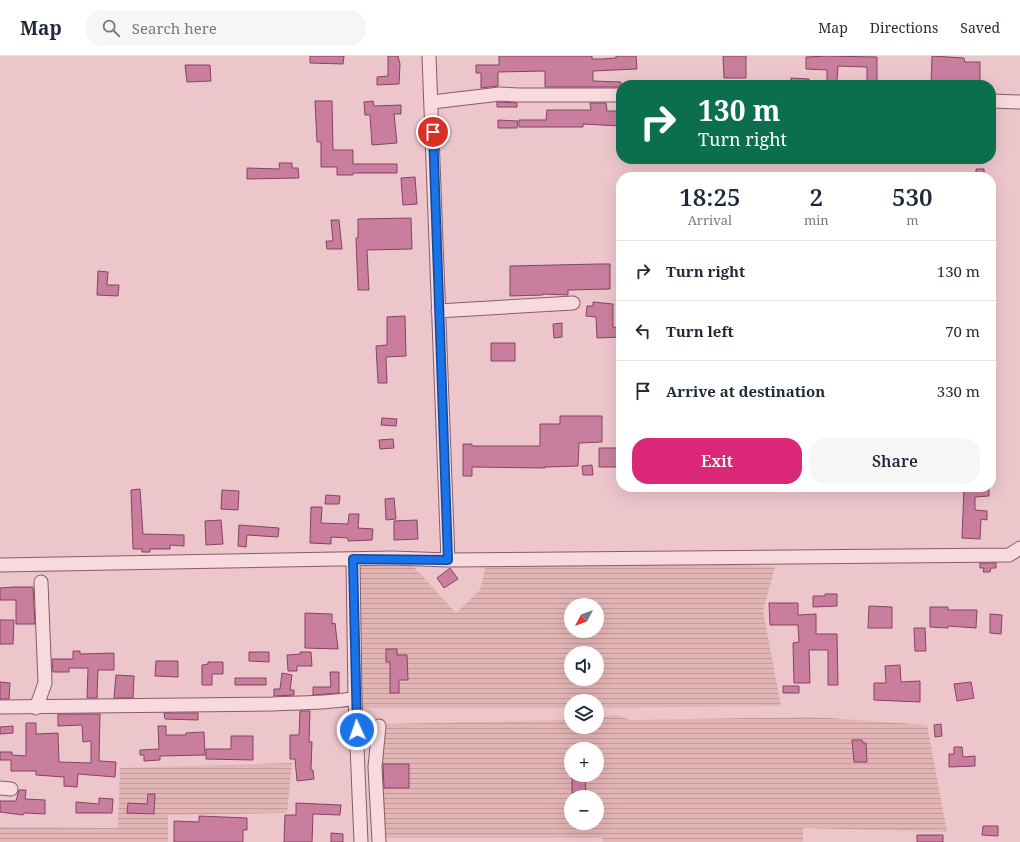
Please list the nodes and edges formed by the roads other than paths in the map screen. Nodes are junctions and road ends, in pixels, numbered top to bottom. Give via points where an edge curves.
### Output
1 (429, 56) edge
2 (616, 94) edge
3 (996, 101) edge
4 (432, 102) junction
5 (1020, 102) edge
6 (573, 303) dead end
7 (438, 311) junction
8 (1019, 550) edge
9 (353, 559) junction
10 (448, 560) junction
11 (0, 565) edge
12 (41, 582) dead end
13 (355, 698) junction
14 (0, 707) edge
15 (36, 708) junction
16 (379, 726) dead end
17 (361, 842) edge
18 (379, 842) edge

1 - 4 street
2 - 4 street via 500,94
3 - 5 street
4 - 7 street
6 - 7 street
7 - 10 street
8 - 10 street via 1009,555
9 - 10 street
9 - 11 street
9 - 13 street
12 - 15 street via 45,683
13 - 15 street via 337,702
13 - 17 street
14 - 15 street
16 - 18 street via 375,767

